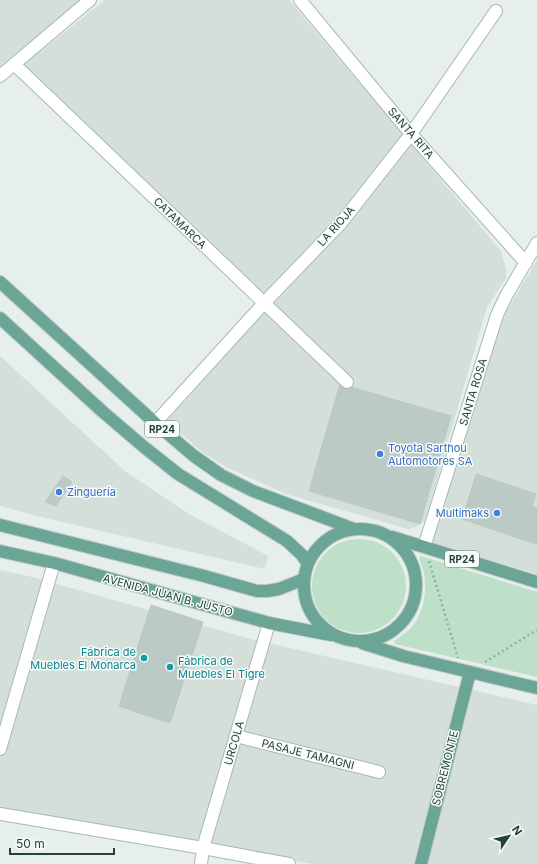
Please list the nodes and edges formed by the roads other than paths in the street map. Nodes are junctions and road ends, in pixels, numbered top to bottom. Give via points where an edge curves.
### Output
1 (90, 0) edge
2 (300, 0) edge
3 (496, 12) dead end
4 (14, 64) junction
5 (0, 76) edge
6 (411, 134) junction
7 (537, 243) edge
8 (526, 262) junction
9 (0, 282) edge
10 (264, 303) junction
11 (0, 318) edge
12 (347, 382) dead end
13 (155, 423) junction
14 (0, 526) edge
15 (354, 529) junction
16 (387, 536) junction
17 (424, 547) junction
18 (0, 550) edge
19 (54, 563) junction
20 (308, 564) junction
21 (304, 579) junction
22 (537, 582) edge
23 (269, 623) junction
24 (336, 636) junction
25 (358, 642) junction
26 (466, 671) junction
27 (537, 688) edge
28 (236, 736) junction
29 (0, 749) edge
30 (379, 772) dead end
31 (0, 814) edge
32 (203, 848) junction
33 (201, 864) edge
34 (289, 864) edge
35 (421, 864) edge

1 - 4 street
2 - 6 street, SANTA RITA
3 - 6 street, LA RIOJA
4 - 5 street
4 - 10 street, CATAMARCA
6 - 8 street, SANTA RITA
6 - 10 street, LA RIOJA via 341,223
7 - 8 street, SANTA ROSA
8 - 17 street, SANTA ROSA via 497,316
9 - 13 main road, RP24
10 - 12 street, CATAMARCA
10 - 13 street, LA RIOJA
11 - 20 main road, RP24 via 144,447 178,474 287,541
13 - 15 main road, RP24 via 221,475 253,491
14 - 21 main road via 257,591 279,589
15 - 16 main road, RP24 via 371,530
15 - 20 main road, RP24 via 326,540 315,551
16 - 17 main road, RP24
16 - 25 main road, RP24 via 400,546 416,575 416,592 412,608 403,622 390,633 374,640
17 - 22 main road, RP24
18 - 19 main road, AVENIDA JUAN B. JUSTO
19 - 23 main road, AVENIDA JUAN B. JUSTO
19 - 29 street
20 - 21 main road, RP24
21 - 24 main road, RP24 via 305,596 311,613 322,626
23 - 24 main road, AVENIDA JUAN B. JUSTO
23 - 28 street, URCOLA
24 - 25 main road, RP24
25 - 26 main road, RP24
26 - 27 main road, RP24
26 - 35 main road, SOBREMONTE
28 - 30 street, PASAJE TAMAGNI
28 - 32 street, URCOLA
31 - 32 street
32 - 33 street, URCOLA
32 - 34 street

